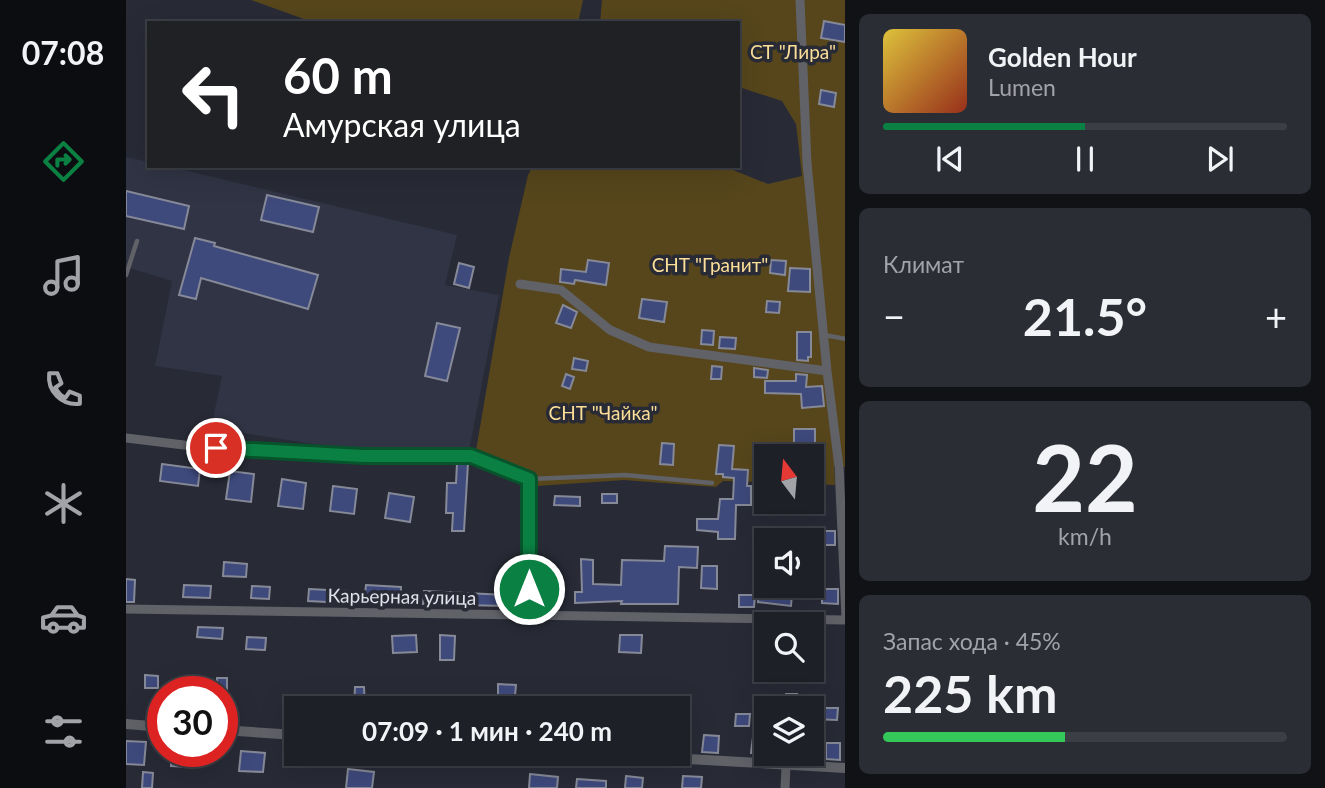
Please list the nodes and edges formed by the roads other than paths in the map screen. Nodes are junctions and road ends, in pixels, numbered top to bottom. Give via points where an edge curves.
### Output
1 (800, 0) edge
2 (137, 241) dead end
3 (126, 275) edge
4 (520, 284) dead end
5 (824, 335) junction
6 (845, 339) edge
7 (827, 371) junction
8 (126, 438) edge
9 (842, 466) edge
10 (529, 479) junction
11 (712, 483) dead end
12 (126, 609) edge
13 (529, 615) junction
14 (845, 619) edge
15 (126, 724) edge
16 (147, 726) edge
17 (238, 731) edge
18 (284, 734) edge
19 (690, 760) edge
20 (754, 764) edge
21 (786, 766) joint
22 (845, 768) edge
23 (785, 788) edge

1 - 5 street via 807,163
2 - 3 lane
4 - 7 street via 561,290 610,330 649,346
5 - 6 lane
5 - 7 street
7 - 9 street
8 - 10 street via 310,453 471,456
9 - 14 street
10 - 11 lane via 625,475
10 - 13 street
12 - 13 street, Карьерная улица
13 - 14 street, Карьерная улица
15 - 16 street
17 - 18 street
19 - 20 street
21 - 22 street
21 - 23 street

